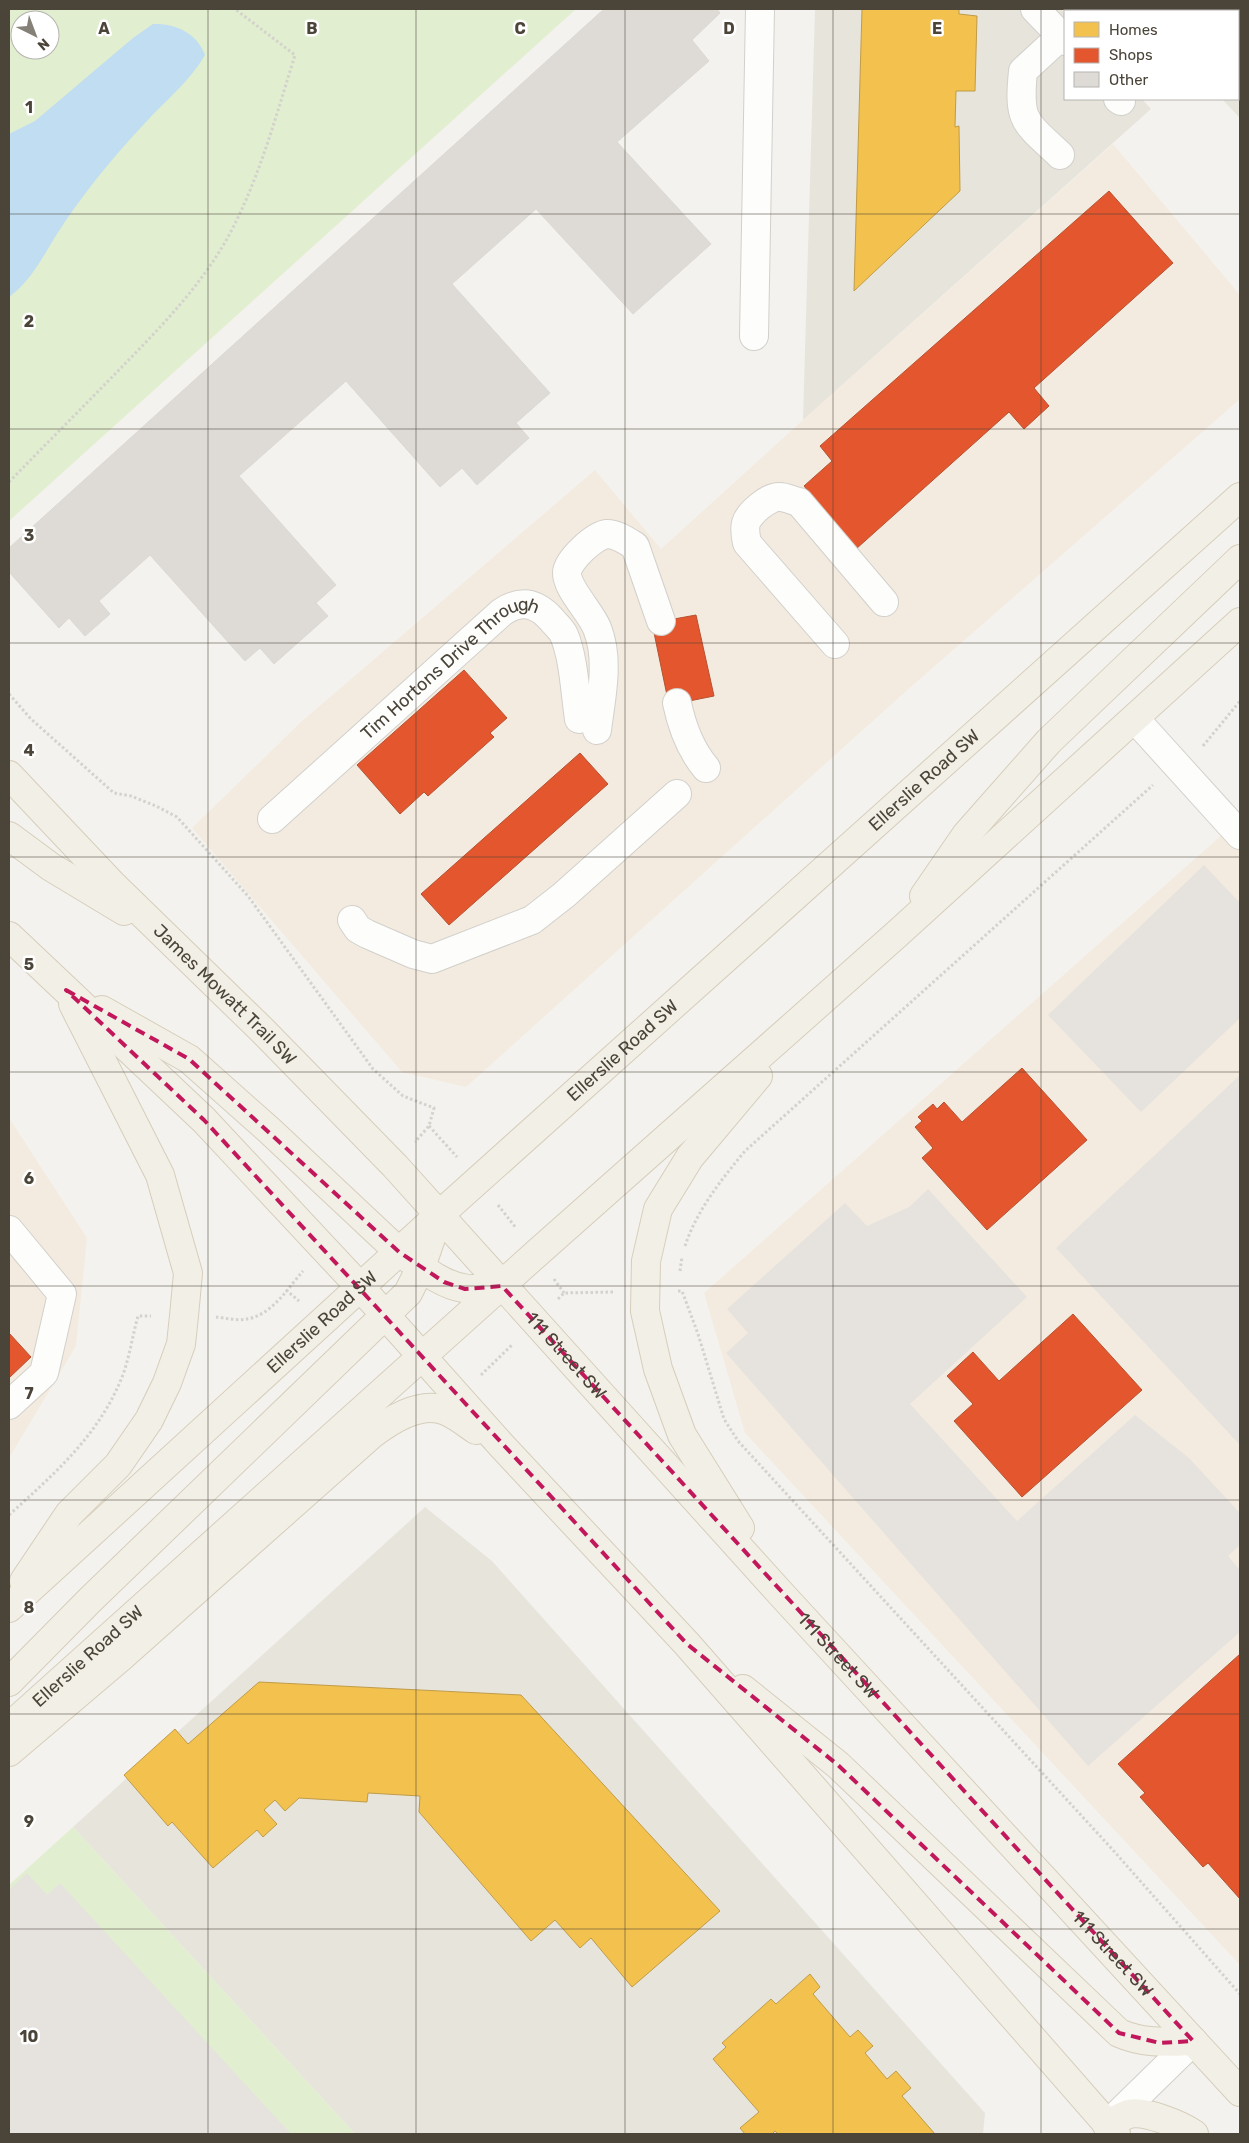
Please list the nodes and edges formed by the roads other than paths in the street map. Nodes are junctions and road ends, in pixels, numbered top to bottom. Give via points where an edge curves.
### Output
1 (760, 9) edge
2 (1035, 9) edge
3 (1063, 39) edge
4 (1060, 155) dead end
5 (754, 336) dead end
6 (1240, 497) edge
7 (1240, 559) edge
8 (884, 602) dead end
9 (661, 621) dead end
10 (1240, 622) edge
11 (835, 644) dead end
12 (677, 703) dead end
13 (1135, 719) junction
14 (706, 768) dead end
15 (9, 775) edge
16 (677, 794) dead end
17 (272, 818) dead end
18 (1240, 835) edge
19 (9, 836) edge
20 (352, 920) dead end
21 (897, 934) junction
22 (163, 935) junction
23 (10, 938) edge
24 (66, 990) junction
25 (820, 1002) junction
26 (438, 1216) junction
27 (9, 1230) edge
28 (399, 1252) junction
29 (421, 1267) junction
30 (502, 1286) junction
31 (361, 1288) junction
32 (386, 1316) junction
33 (422, 1356) junction
34 (9, 1405) edge
35 (502, 1446) junction
36 (782, 1595) junction
37 (9, 1603) edge
38 (9, 1608) edge
39 (687, 1644) junction
40 (9, 1682) edge
41 (9, 1728) edge
42 (9, 1752) edge
43 (1193, 2041) junction
44 (1240, 2092) edge
45 (1112, 2129) edge
46 (1194, 2134) edge

1 - 5 lane
2 - 3 lane
3 - 4 lane via 1023,70 1020,100 1026,123
6 - 26 main road, Ellerslie Road SW
7 - 21 main road via 1049,742 966,835
8 - 11 lane via 799,502 779,496 764,504 746,522 747,543
9 - 17 lane, Tim Hortons Drive Through via 635,546 606,534 597,538 580,552 567,570 569,585 597,629 604,663 588,724 563,633 546,613 532,604 513,605
10 - 13 main road, Ellerslie Road SW
12 - 14 lane via 688,740
13 - 18 lane
13 - 21 main road, Ellerslie Road SW
15 - 22 main road, James Mowatt Trail SW
16 - 20 lane via 532,920 432,959 367,934
19 - 22 main road via 52,867
21 - 25 main road, Ellerslie Road SW
22 - 26 main road, James Mowatt Trail SW via 270,1038 395,1166
23 - 24 main road
24 - 28 main road via 189,1059
24 - 31 main road via 204,1120
24 - 37 main road via 160,1175 188,1272 184,1316 181,1344 149,1420 118,1465 69,1514
25 - 30 main road, Ellerslie Road SW
25 - 36 main road via 690,1157 658,1209 646,1260 645,1310 658,1368 682,1435
26 - 28 main road, Ellerslie Road SW
26 - 29 main road
26 - 30 main road, 111 Street SW
27 - 34 lane via 62,1294 44,1373
28 - 29 main road
28 - 31 main road, Ellerslie Road SW
29 - 30 main road via 444,1282 465,1289
29 - 32 main road via 408,1293
30 - 33 main road, Ellerslie Road SW
30 - 36 main road, 111 Street SW
31 - 32 main road
31 - 38 main road, Ellerslie Road SW
32 - 33 main road
32 - 40 main road via 97,1593
33 - 35 main road
33 - 41 main road, Ellerslie Road SW
35 - 39 main road
35 - 42 main road via 444,1410 427,1409 390,1420 121,1658
36 - 43 main road, 111 Street SW
39 - 43 main road via 838,1765 1119,2033 1160,2043
39 - 45 main road
43 - 44 main road, 111 Street SW
43 - 45 lane
45 - 46 main road via 1130,2114 1149,2115

